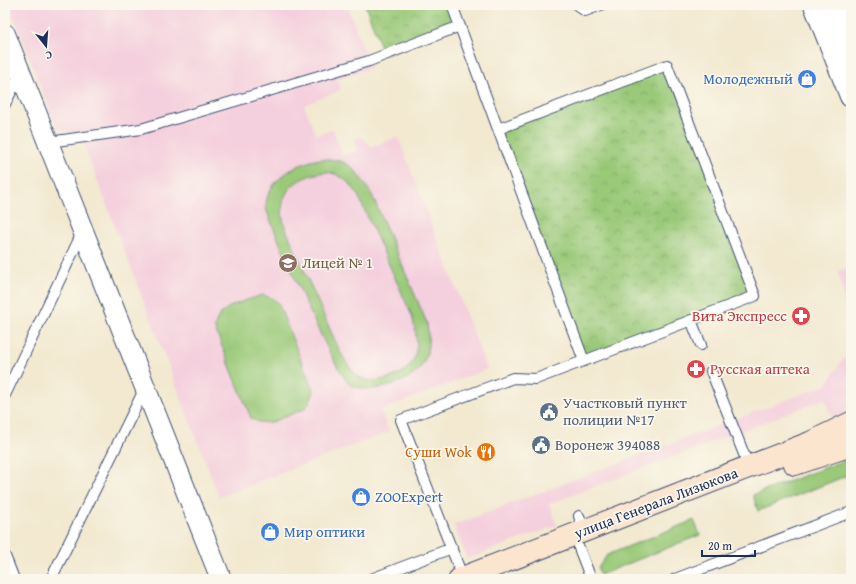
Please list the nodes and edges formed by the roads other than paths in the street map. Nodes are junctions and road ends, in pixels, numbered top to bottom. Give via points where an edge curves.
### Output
1 (452, 5) edge
2 (578, 5) edge
3 (601, 5) edge
4 (815, 5) edge
5 (834, 5) edge
6 (460, 26) junction
7 (6, 42) edge
8 (851, 47) edge
9 (21, 72) junction
10 (851, 96) edge
11 (5, 104) edge
12 (498, 129) junction
13 (49, 142) junction
14 (83, 231) junction
15 (691, 320) junction
16 (701, 345) dead end
17 (584, 361) junction
18 (711, 371) dead end
19 (145, 388) junction
20 (5, 395) edge
21 (851, 423) edge
22 (851, 445) edge
23 (749, 467) junction
24 (851, 512) edge
25 (581, 532) junction
26 (452, 548) junction
27 (5, 556) edge
28 (11, 577) edge
29 (462, 578) edge
30 (51, 579) edge
31 (221, 579) edge
32 (371, 579) edge
33 (499, 579) edge
34 (591, 579) edge
35 (675, 579) edge

1 - 6 lane
2 - 3 lane via 585,11
4 - 10 street
5 - 8 street
6 - 12 lane
6 - 13 lane via 369,61 141,129
7 - 9 street
9 - 11 lane
9 - 13 street
12 - 15 lane via 667,65 755,296
12 - 17 lane
13 - 14 street
14 - 19 street
14 - 20 lane
15 - 16 lane
15 - 17 lane
17 - 26 lane via 536,379 513,378 401,420
18 - 23 lane
19 - 30 lane
19 - 31 street
21 - 23 main road, улица Генерала Лизюкова via 810,443
22 - 25 main road, улица Генерала Лизюкова
23 - 25 main road, улица Генерала Лизюкова
24 - 35 lane
25 - 29 main road, улица Генерала Лизюкова
25 - 33 main road, улица Генерала Лизюкова
25 - 34 lane
26 - 29 lane
26 - 32 lane
27 - 28 lane

